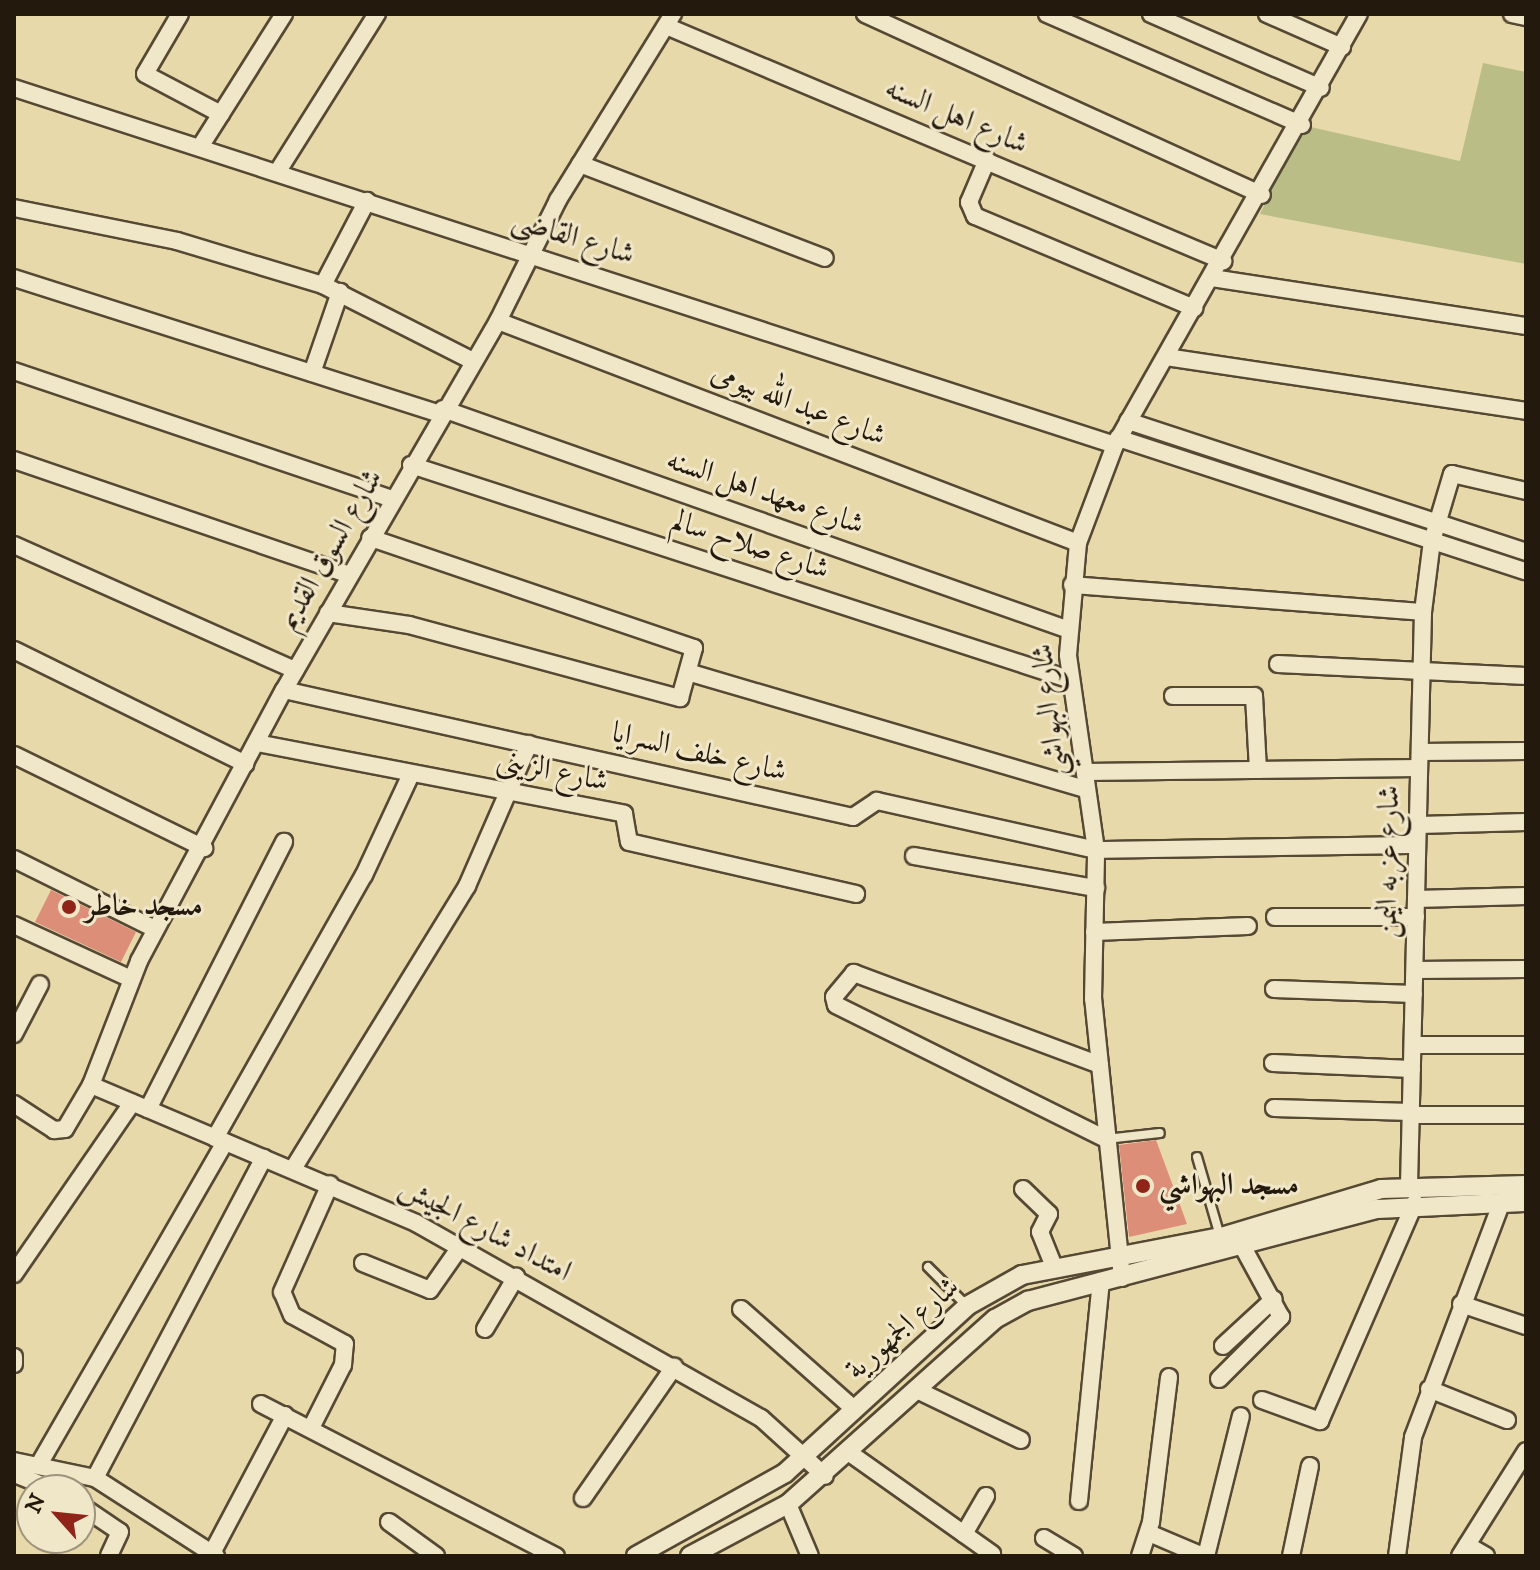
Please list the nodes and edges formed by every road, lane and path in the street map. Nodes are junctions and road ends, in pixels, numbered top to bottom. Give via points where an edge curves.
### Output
1 (180, 14) edge
2 (284, 14) edge
3 (377, 14) edge
4 (865, 14) edge
5 (1047, 14) edge
6 (1151, 14) edge
7 (1267, 14) edge
8 (1359, 14) edge
9 (1512, 14) edge
10 (1526, 17) edge
11 (670, 20) edge
12 (1342, 47) junction
13 (14, 88) edge
14 (1321, 88) junction
15 (221, 114) junction
16 (1302, 125) junction
17 (200, 147) junction
18 (987, 160) junction
19 (580, 164) junction
20 (278, 171) junction
21 (1262, 195) junction
22 (367, 201) junction
23 (14, 208) edge
24 (529, 255) junction
25 (825, 258) dead end
26 (1223, 261) junction
27 (14, 278) edge
28 (1212, 278) junction
29 (323, 285) junction
30 (340, 292) junction
31 (1194, 308) junction
32 (498, 321) junction
33 (1526, 326) edge
34 (1166, 357) junction
35 (473, 361) junction
36 (14, 371) edge
37 (312, 373) junction
38 (1526, 411) edge
39 (442, 412) junction
40 (1128, 421) junction
41 (1117, 442) junction
42 (14, 460) edge
43 (411, 465) junction
44 (1526, 491) edge
45 (393, 499) junction
46 (1436, 524) junction
47 (370, 538) junction
48 (1432, 541) junction
49 (1078, 543) junction
50 (14, 545) edge
51 (1526, 552) edge
52 (1526, 571) edge
53 (350, 575) junction
54 (1072, 585) junction
55 (1423, 612) junction
56 (328, 613) junction
57 (1069, 630) junction
58 (14, 650) edge
59 (1278, 664) dead end
60 (1421, 669) junction
61 (295, 670) junction
62 (691, 673) junction
63 (1526, 676) edge
64 (1071, 680) junction
65 (284, 690) junction
66 (1173, 696) dead end
67 (257, 743) junction
68 (529, 744) junction
69 (1526, 751) edge
70 (14, 755) edge
71 (1420, 760) junction
72 (246, 764) junction
73 (1258, 770) junction
74 (411, 774) junction
75 (1086, 780) junction
76 (513, 793) junction
77 (1526, 822) edge
78 (1419, 825) junction
79 (284, 842) dead end
80 (1417, 845) junction
81 (204, 848) junction
82 (1096, 850) junction
83 (914, 856) dead end
84 (14, 859) edge
85 (1096, 888) junction
86 (856, 894) dead end
87 (1526, 896) edge
88 (1416, 899) junction
89 (1275, 917) dead end
90 (1416, 917) junction
91 (14, 925) edge
92 (1248, 926) dead end
93 (155, 929) junction
94 (1094, 932) junction
95 (1526, 969) edge
96 (1415, 970) junction
97 (131, 979) junction
98 (40, 984) dead end
99 (1274, 989) dead end
100 (1414, 994) junction
101 (14, 1034) edge
102 (1413, 1045) junction
103 (1526, 1045) edge
104 (1273, 1063) dead end
105 (1100, 1065) junction
106 (1412, 1069) junction
107 (91, 1085) junction
108 (14, 1104) edge
109 (140, 1106) junction
110 (1274, 1108) dead end
111 (1411, 1113) junction
112 (1526, 1115) edge
113 (1160, 1133) dead end
114 (1106, 1139) junction
115 (220, 1140) junction
116 (1197, 1157) dead end
117 (264, 1158) junction
118 (293, 1169) junction
119 (330, 1184) junction
120 (1526, 1185) edge
121 (1023, 1189) dead end
122 (1412, 1194) junction
123 (1502, 1201) junction
124 (1526, 1202) edge
125 (1221, 1237) junction
126 (460, 1247) junction
127 (1244, 1249) junction
128 (1118, 1255) junction
129 (363, 1263) dead end
130 (1053, 1264) junction
131 (928, 1267) dead end
132 (14, 1274) edge
133 (516, 1277) junction
134 (1122, 1278) junction
135 (1101, 1281) junction
136 (1274, 1299) junction
137 (1461, 1304) junction
138 (967, 1306) junction
139 (741, 1309) dead end
140 (1526, 1326) edge
141 (485, 1329) dead end
142 (1223, 1346) dead end
143 (14, 1357) edge
144 (14, 1364) edge
145 (674, 1367) junction
146 (1169, 1377) dead end
147 (1219, 1379) dead end
148 (1429, 1389) junction
149 (919, 1391) junction
150 (1262, 1400) dead end
151 (261, 1404) dead end
152 (854, 1409) junction
153 (285, 1415) junction
154 (1241, 1416) dead end
155 (1507, 1420) dead end
156 (311, 1428) junction
157 (1021, 1440) dead end
158 (1526, 1451) edge
159 (806, 1453) junction
160 (851, 1454) junction
161 (41, 1461) junction
162 (1310, 1466) dead end
163 (16, 1468) edge
164 (1520, 1472) edge
165 (82, 1474) edge
166 (96, 1476) edge
167 (825, 1476) junction
168 (96, 1479) edge
169 (986, 1496) dead end
170 (583, 1498) dead end
171 (1079, 1501) dead end
172 (788, 1504) junction
173 (96, 1516) edge
174 (389, 1522) dead end
175 (1149, 1533) junction
176 (964, 1534) junction
177 (1044, 1538) dead end
178 (1464, 1550) edge
179 (992, 1554) edge
180 (214, 1555) edge
181 (109, 1556) edge
182 (436, 1556) edge
183 (556, 1556) edge
184 (636, 1556) edge
185 (690, 1556) edge
186 (810, 1556) edge
187 (1074, 1556) edge
188 (1140, 1556) edge
189 (1205, 1556) edge
190 (1291, 1556) edge
191 (1397, 1556) edge
192 (1486, 1556) edge

1 - 15 street via 145,74
2 - 15 street
3 - 20 street
4 - 21 street
5 - 16 street
6 - 14 street
7 - 12 street
8 - 12 street, شارع البهواشي
9 - 10 street
11 - 18 street, شارع اهل السنه
11 - 19 street, شارع السوق القديم
12 - 14 street, شارع البهواشي
13 - 17 street, شارع القاضى
14 - 16 street, شارع البهواشي
15 - 17 street
16 - 21 street, شارع البهواشي
17 - 20 street, شارع القاضى
18 - 26 street, شارع اهل السنه
18 - 31 street via 969,202 975,216
19 - 24 street, شارع السوق القديم
19 - 25 street
20 - 22 street, شارع القاضى
21 - 26 street, شارع البهواشي
22 - 24 street, شارع القاضى
22 - 29 street
23 - 29 street via 177,241
24 - 32 street, شارع السوق القديم
24 - 41 street, شارع القاضى
26 - 28 street, شارع البهواشي
27 - 37 street, شارع معهد اهل السنه
28 - 31 street, شارع البهواشي
28 - 33 street
29 - 30 street
30 - 35 street
30 - 37 street
31 - 34 street, شارع البهواشي
32 - 35 street, شارع السوق القديم
32 - 49 street, شارع عبد الله بيومى
34 - 38 street
34 - 40 street, شارع البهواشي
35 - 39 street, شارع السوق القديم
36 - 45 street
37 - 39 street, شارع معهد اهل السنه
39 - 43 street, شارع السوق القديم
39 - 57 street, شارع معهد اهل السنه
40 - 41 street, شارع البهواشي
40 - 46 street
41 - 48 street, شارع القاضى
41 - 49 street, شارع البهواشي
42 - 53 street
43 - 45 street, شارع السوق القديم
43 - 64 street, شارع صلاح سالم
44 - 46 street, شارع عزبه اليمن via 1455,473
45 - 47 street, شارع السوق القديم
46 - 48 street, شارع عزبه اليمن
46 - 51 street
47 - 53 street, شارع السوق القديم
47 - 62 street via 694,648
48 - 52 street, شارع القاضى
48 - 55 street, شارع عزبه اليمن
49 - 54 street, شارع البهواشي
50 - 61 street
53 - 56 street, شارع السوق القديم
54 - 55 street
54 - 57 street, شارع البهواشي
55 - 60 street, شارع عزبه اليمن
56 - 61 street, شارع السوق القديم
56 - 62 street via 447,635 672,702
57 - 64 street, شارع البهواشي
58 - 72 street
59 - 60 street
60 - 63 street
60 - 71 street, شارع عزبه اليمن
61 - 65 street, شارع السوق القديم
62 - 75 street
64 - 75 street, شارع البهواشي
65 - 67 street, شارع السوق القديم
65 - 68 street, شارع خلف السرايا
66 - 73 street via 1254,696
67 - 72 street, شارع السوق القديم
67 - 74 street, شارع الزينى
68 - 76 street
68 - 82 street, شارع خلف السرايا via 853,817 877,801
69 - 71 street
70 - 81 street
71 - 73 street
71 - 78 street, شارع عزبه اليمن
72 - 81 street, شارع السوق القديم
73 - 75 street
74 - 76 street, شارع الزينى
74 - 115 street via 364,875
75 - 82 street, شارع البهواشي
76 - 86 street, شارع الزينى via 624,814 629,842
76 - 118 street via 467,886
77 - 78 street
78 - 80 street, شارع عزبه اليمن
79 - 109 street
80 - 82 street, شارع خلف السرايا
80 - 88 street, شارع عزبه اليمن
81 - 93 street, شارع السوق القديم
82 - 85 street, شارع البهواشي
83 - 85 street
84 - 93 street
85 - 94 street, شارع البهواشي
87 - 88 street
88 - 90 street, شارع عزبه اليمن
89 - 90 street
90 - 96 street, شارع عزبه اليمن
91 - 97 street
92 - 94 street
93 - 97 street, شارع السوق القديم
94 - 105 street, شارع البهواشي
95 - 96 street
96 - 100 street, شارع عزبه اليمن
97 - 107 street, شارع السوق القديم
98 - 101 street
99 - 100 street
100 - 102 street, شارع عزبه اليمن
102 - 103 street
102 - 106 street, شارع عزبه اليمن
104 - 106 street
105 - 114 street, شارع البهواشي
105 - 114 street via 854,973 836,1005
106 - 111 street, شارع عزبه اليمن
107 - 108 street, شارع السوق القديم via 65,1129 54,1130
107 - 109 street, امتداد شارع الجيش
109 - 115 street, امتداد شارع الجيش
109 - 132 street
110 - 111 street
111 - 112 street
111 - 122 street, شارع عزبه اليمن
113 - 114 lane
114 - 128 street, شارع البهواشي
115 - 117 street, امتداد شارع الجيش
115 - 161 street
116 - 125 lane
117 - 118 street, امتداد شارع الجيش
117 - 166 street
118 - 119 street, امتداد شارع الجيش
119 - 126 street, امتداد شارع الجيش
119 - 156 street via 282,1292 292,1315 345,1344 343,1365
120 - 122 street, شارع الجمهورية
121 - 130 street via 1049,1214 1040,1232
122 - 123 street, شارع الجمهورية
122 - 125 street, شارع الجمهورية via 1352,1195
122 - 127 street, شارع الجمهورية
122 - 150 street via 1320,1421
123 - 124 street, شارع الجمهورية
123 - 137 street
125 - 128 street, شارع الجمهورية
126 - 129 street via 430,1290
126 - 133 street, امتداد شارع الجيش
127 - 134 street, شارع الجمهورية
127 - 136 street
128 - 130 street, شارع الجمهورية
128 - 134 street, شارع البهواشي
130 - 138 street, شارع الجمهورية
131 - 138 lane
133 - 141 street
133 - 145 street, امتداد شارع الجيش
134 - 135 street, شارع الجمهورية
135 - 149 street, شارع الجمهورية via 1028,1301 995,1319
135 - 171 street
136 - 142 street
136 - 147 street via 1279,1323
137 - 140 street
137 - 148 street
138 - 152 street, شارع الجمهورية
139 - 152 street
143 - 144 street
145 - 159 street, امتداد شارع الجيش
145 - 170 street
146 - 175 street
148 - 155 street
148 - 191 street via 1407,1464
149 - 157 street
149 - 160 street, شارع الجمهورية
151 - 153 street
152 - 159 street, شارع الجمهورية
153 - 156 street
153 - 180 street
154 - 189 street
156 - 183 street
158 - 164 street
159 - 167 street, امتداد شارع الجيش
159 - 184 street, شارع الجمهورية via 726,1512
160 - 167 street, شارع الجمهورية
160 - 176 street
161 - 163 street
161 - 165 street
162 - 190 street
164 - 178 street
167 - 172 street, شارع الجمهورية
168 - 180 street
169 - 176 street
172 - 185 street, شارع الجمهورية
172 - 186 street
173 - 181 street via 120,1532
174 - 182 street
175 - 188 street
175 - 189 street
176 - 179 street
177 - 187 street
178 - 192 street

